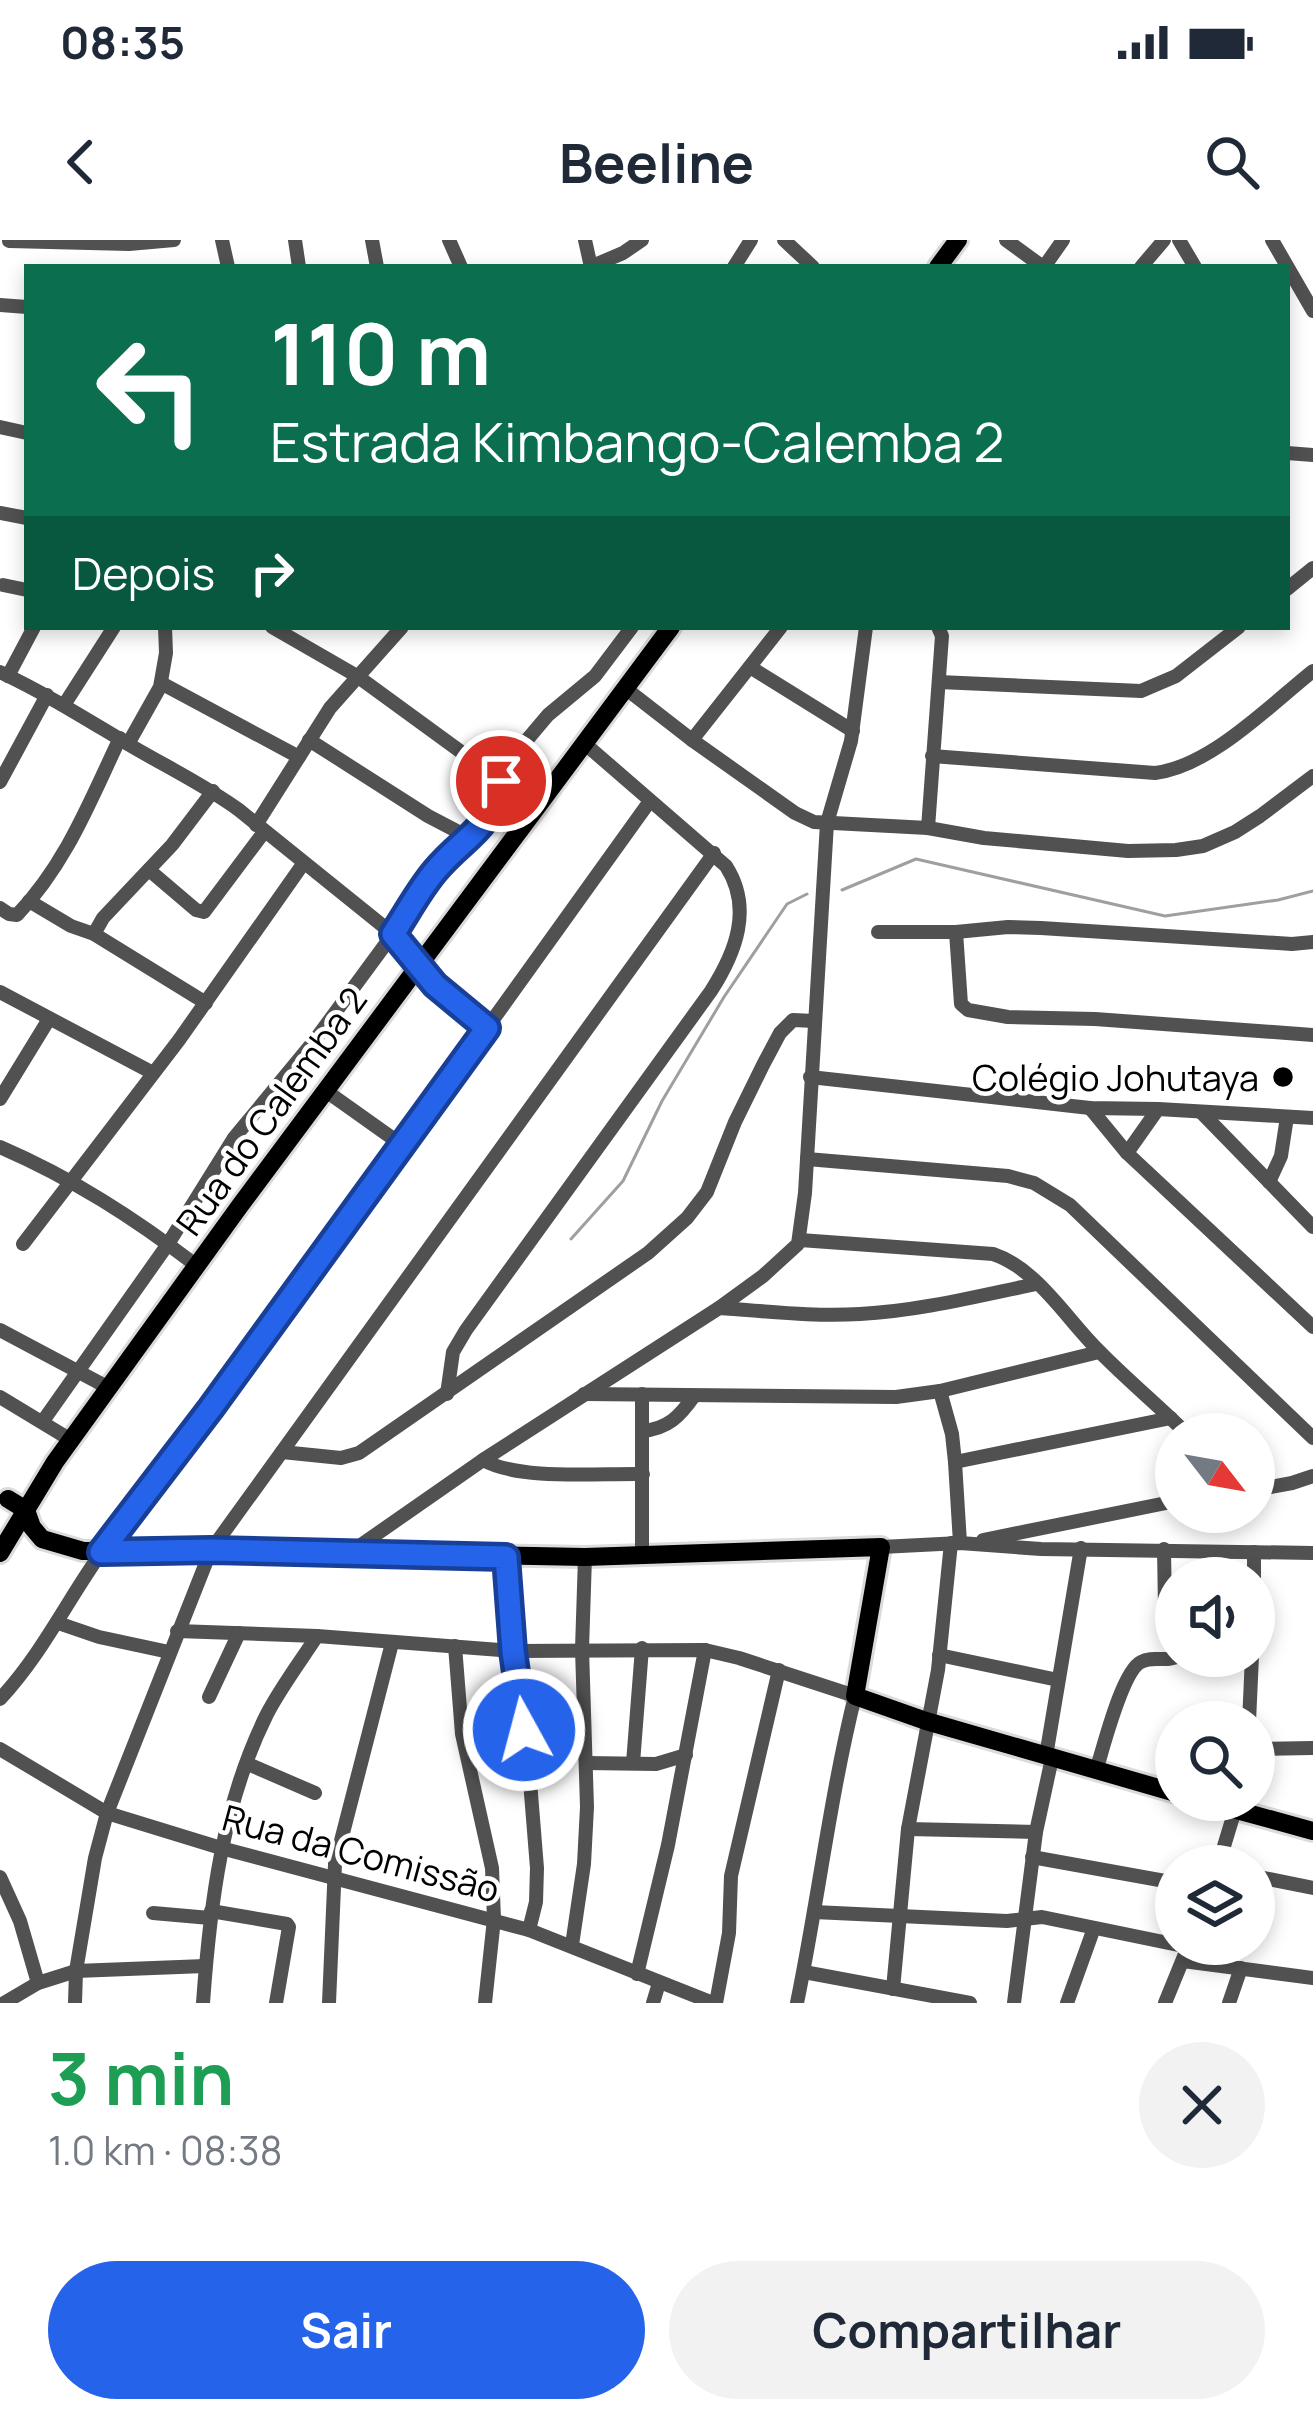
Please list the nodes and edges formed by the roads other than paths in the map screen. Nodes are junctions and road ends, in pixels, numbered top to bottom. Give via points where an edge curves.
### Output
1 (174, 240) edge
2 (642, 240) edge
3 (784, 240) edge
4 (1006, 240) edge
5 (1064, 240) edge
6 (1164, 240) edge
7 (9, 241) edge
8 (598, 264) edge
9 (810, 264) edge
10 (1039, 264) edge
11 (1045, 264) edge
12 (1144, 264) edge
13 (1290, 271) edge
14 (1313, 311) edge
15 (3, 585) dead end
16 (24, 589) edge
17 (32, 630) edge
18 (112, 630) edge
19 (165, 630) edge
20 (277, 630) edge
21 (399, 630) edge
22 (630, 630) edge
23 (669, 630) edge
24 (779, 630) edge
25 (866, 630) edge
26 (940, 630) edge
27 (1235, 630) edge
28 (750, 667) junction
29 (1313, 671) edge
30 (4, 674) edge
31 (357, 676) junction
32 (938, 682) junction
33 (161, 683) junction
34 (626, 688) junction
35 (47, 695) junction
36 (64, 705) junction
37 (853, 731) junction
38 (309, 740) junction
39 (692, 740) junction
40 (124, 741) junction
41 (584, 743) junction
42 (932, 756) junction
43 (299, 757) junction
44 (1313, 776) edge
45 (501, 781) junction
46 (0, 782) edge
47 (213, 791) junction
48 (650, 801) junction
49 (827, 823) junction
50 (260, 828) junction
51 (928, 828) junction
52 (470, 838) junction
53 (714, 853) junction
54 (303, 864) junction
55 (149, 870) junction
56 (29, 901) junction
57 (0, 908) edge
58 (878, 932) dead end
59 (956, 932) junction
60 (94, 934) junction
61 (393, 934) junction
62 (1313, 942) edge
63 (420, 964) junction
64 (0, 992) edge
65 (206, 1003) junction
66 (49, 1019) junction
67 (814, 1021) junction
68 (487, 1028) junction
69 (1313, 1035) edge
70 (153, 1073) junction
71 (811, 1078) junction
72 (326, 1091) junction
73 (0, 1099) edge
74 (1090, 1108) junction
75 (1157, 1109) junction
76 (1202, 1112) junction
77 (1287, 1118) junction
78 (1313, 1118) edge
79 (402, 1144) junction
80 (0, 1147) edge
81 (1127, 1153) junction
82 (807, 1160) junction
83 (72, 1180) junction
84 (1269, 1182) junction
85 (1313, 1227) edge
86 (800, 1240) junction
87 (23, 1244) dead end
88 (168, 1244) junction
89 (196, 1266) junction
90 (1036, 1284) junction
91 (719, 1308) junction
92 (1313, 1328) edge
93 (0, 1330) edge
94 (1099, 1352) junction
95 (78, 1371) junction
96 (109, 1388) junction
97 (940, 1390) junction
98 (447, 1394) junction
99 (584, 1394) junction
100 (642, 1394) junction
101 (694, 1396) junction
102 (0, 1397) edge
103 (1166, 1413) edge
104 (43, 1421) junction
105 (1155, 1421) edge
106 (642, 1431) junction
107 (1313, 1438) edge
108 (71, 1440) junction
109 (282, 1452) junction
110 (483, 1460) junction
111 (956, 1462) junction
112 (643, 1474) junction
113 (1313, 1476) edge
114 (1275, 1485) edge
115 (11, 1505) edge
116 (1155, 1505) edge
117 (1040, 1527) junction
118 (51, 1543) junction
119 (961, 1543) junction
120 (881, 1547) junction
121 (1081, 1548) junction
122 (1041, 1549) junction
123 (1164, 1549) junction
124 (3, 1550) edge
125 (211, 1550) junction
126 (101, 1552) junction
127 (1254, 1552) junction
128 (1313, 1553) edge
129 (348, 1554) junction
130 (642, 1555) junction
131 (506, 1557) junction
132 (585, 1557) junction
133 (1163, 1557) edge
134 (1254, 1557) edge
135 (58, 1623) junction
136 (177, 1631) junction
137 (239, 1634) junction
138 (317, 1636) junction
139 (392, 1643) junction
140 (455, 1646) junction
141 (642, 1648) junction
142 (582, 1649) junction
143 (705, 1650) junction
144 (513, 1651) junction
145 (169, 1652) junction
146 (939, 1655) junction
147 (1155, 1660) edge
148 (779, 1670) junction
149 (1058, 1680) junction
150 (856, 1696) junction
151 (209, 1697) dead end
152 (0, 1699) edge
153 (926, 1721) junction
154 (1313, 1748) edge
155 (0, 1749) edge
156 (1275, 1749) edge
157 (686, 1755) junction
158 (1049, 1757) junction
159 (633, 1762) junction
160 (248, 1763) junction
161 (586, 1763) junction
162 (1096, 1771) junction
163 (1155, 1787) edge
164 (315, 1793) dead end
165 (107, 1813) junction
166 (1275, 1819) edge
167 (908, 1829) junction
168 (1036, 1832) junction
169 (1313, 1832) edge
170 (221, 1848) junction
171 (1032, 1857) junction
172 (1313, 1870) edge
173 (335, 1876) junction
174 (0, 1877) edge
175 (1155, 1879) edge
176 (1275, 1880) edge
177 (1311, 1888) edge
178 (814, 1912) junction
179 (153, 1913) dead end
180 (210, 1915) junction
181 (901, 1917) junction
182 (494, 1918) junction
183 (1026, 1920) junction
184 (1094, 1928) junction
185 (529, 1930) junction
186 (1155, 1943) edge
187 (572, 1946) junction
188 (1181, 1965) edge
189 (1231, 1965) edge
190 (205, 1966) junction
191 (1241, 1968) junction
192 (76, 1971) junction
193 (804, 1972) junction
194 (637, 1974) junction
195 (1313, 1978) edge
196 (38, 1983) junction
197 (659, 1983) junction
198 (893, 1989) junction
199 (329, 2002) edge
200 (4, 2003) edge
201 (75, 2003) edge
202 (203, 2003) edge
203 (276, 2003) edge
204 (340, 2003) edge
205 (484, 2003) edge
206 (653, 2003) edge
207 (714, 2003) edge
208 (797, 2003) edge
209 (970, 2003) edge
210 (1014, 2003) edge
211 (1067, 2003) edge
212 (1165, 2003) edge
213 (1229, 2003) edge

1 - 7 street
2 - 8 street
3 - 9 street
4 - 10 street
5 - 11 street
6 - 12 street
13 - 14 street
15 - 16 street
17 - 30 street
18 - 36 street
19 - 33 street
20 - 31 street
21 - 31 street
22 - 45 street via 595,676 534,729
23 - 34 main road, Rua do Calemba 2
24 - 28 street
25 - 37 street
26 - 32 street
27 - 32 street via 1176,676 1141,691
28 - 37 street
28 - 39 street
29 - 42 street via 1218,748 1171,771
30 - 35 street
31 - 38 street
31 - 45 street
32 - 42 street
33 - 40 street
33 - 43 street
34 - 39 street
34 - 41 main road, Rua do Calemba 2
35 - 36 street
35 - 46 street
36 - 40 street
37 - 49 street
38 - 43 street
38 - 52 street
39 - 49 street via 795,812
40 - 47 street
40 - 56 street via 64,854
41 - 48 street
41 - 63 main road, Rua do Calemba 2
42 - 51 street
43 - 50 street
44 - 51 street via 1235,832 1190,848 1129,851
45 - 52 street via 488,819
47 - 50 street
47 - 55 street
48 - 53 street
48 - 68 street
49 - 51 street
49 - 67 street
50 - 54 street
50 - 55 street via 204,912
52 - 61 street via 432,874
53 - 98 street via 739,891 730,959 466,1330 453,1352
53 - 109 street
54 - 61 street
54 - 65 street
55 - 60 street
56 - 57 street via 17,915
56 - 60 street
58 - 59 street
59 - 62 street via 1008,927
59 - 69 street via 961,1004 968,1010
60 - 65 street
61 - 63 street
61 - 88 street via 234,1138
63 - 68 street
63 - 72 main road, Rua do Calemba 2
64 - 66 street
65 - 70 street
66 - 70 street
66 - 73 street
67 - 71 street
67 - 98 street via 793,1020 780,1033 707,1192 687,1218
68 - 79 street
70 - 83 street
71 - 74 street
71 - 82 street
72 - 79 street
72 - 89 main road, Rua do Calemba 2
74 - 75 street
74 - 81 street
75 - 76 street
75 - 81 street
76 - 77 street
76 - 84 street
77 - 78 street
77 - 84 street
79 - 126 street
80 - 83 street
81 - 92 street
82 - 86 street
82 - 107 street via 1007,1176 1044,1187
83 - 87 street
83 - 88 street
84 - 85 street
86 - 90 street via 993,1254
86 - 91 street
88 - 89 street
88 - 95 street
89 - 96 main road, Rua do Calemba 2
90 - 91 street via 861,1314
90 - 94 street
91 - 99 street
93 - 95 street
94 - 97 street
94 - 103 street
95 - 96 street
95 - 104 street
96 - 108 main road, Rua do Calemba 2
97 - 101 street
97 - 111 street
98 - 109 street via 350,1456
99 - 100 street
99 - 110 street
100 - 101 street
100 - 106 street
101 - 106 street via 671,1423
102 - 104 street
104 - 108 street
105 - 111 street
106 - 112 street
108 - 115 main road, Rua do Calemba 2
109 - 125 street
110 - 112 street via 508,1471
110 - 129 street
111 - 119 street
112 - 130 street
113 - 114 street
115 - 118 main road
115 - 124 main road, Rua do Calemba 2
116 - 117 street
117 - 119 street
117 - 122 street
118 - 124 main road
118 - 126 main road
119 - 120 street
119 - 122 street
119 - 146 street
120 - 130 main road
120 - 150 main road
121 - 122 street
121 - 123 street
121 - 149 street
123 - 127 street
123 - 133 street
125 - 126 main road
125 - 129 main road
125 - 136 street
126 - 135 street
127 - 128 street
127 - 134 street
129 - 131 main road
130 - 132 main road
131 - 132 main road
131 - 144 street
132 - 142 street
135 - 145 street
135 - 152 street
136 - 137 street
136 - 145 street
137 - 138 street
137 - 151 street
138 - 139 street
138 - 160 street
139 - 140 street
139 - 173 street
140 - 144 street
140 - 182 street
141 - 142 street
141 - 143 street
141 - 159 street
142 - 144 street
142 - 161 street
143 - 148 street
143 - 157 street
144 - 185 street via 537,1868
145 - 165 street
146 - 149 street
146 - 153 street
147 - 162 street via 1136,1666
148 - 150 street
148 - 207 street via 730,1876
149 - 158 street
150 - 153 main road
150 - 178 street
153 - 158 main road
153 - 167 street
154 - 156 street
155 - 165 street, Rua da Comissão
157 - 159 street
157 - 194 street
158 - 162 main road
158 - 168 street
159 - 161 street
160 - 164 street
160 - 170 street
161 - 187 street
162 - 163 main road
165 - 170 street, Rua da Comissão
165 - 192 street
166 - 169 main road
167 - 168 street
167 - 181 street
168 - 171 street
170 - 173 street, Rua da Comissão
170 - 180 street
171 - 175 street
171 - 183 street
172 - 177 street
173 - 182 street, Rua da Comissão
173 - 199 street
174 - 196 street
176 - 177 street
178 - 181 street
178 - 193 street
179 - 180 street
180 - 190 street
180 - 203 street via 287,1924
181 - 183 street
181 - 198 street
182 - 185 street, Rua da Comissão
182 - 205 street
183 - 184 street
183 - 210 street
184 - 186 street
184 - 211 street
185 - 187 street, Rua da Comissão
187 - 194 street, Rua da Comissão
188 - 212 street
189 - 191 street
190 - 192 street
190 - 202 street
191 - 195 street
191 - 213 street
192 - 196 street
192 - 201 street
193 - 198 street
193 - 208 street
194 - 197 street, Rua da Comissão
196 - 200 street
197 - 206 street
197 - 207 street, Rua da Comissão
198 - 209 street
199 - 204 street

